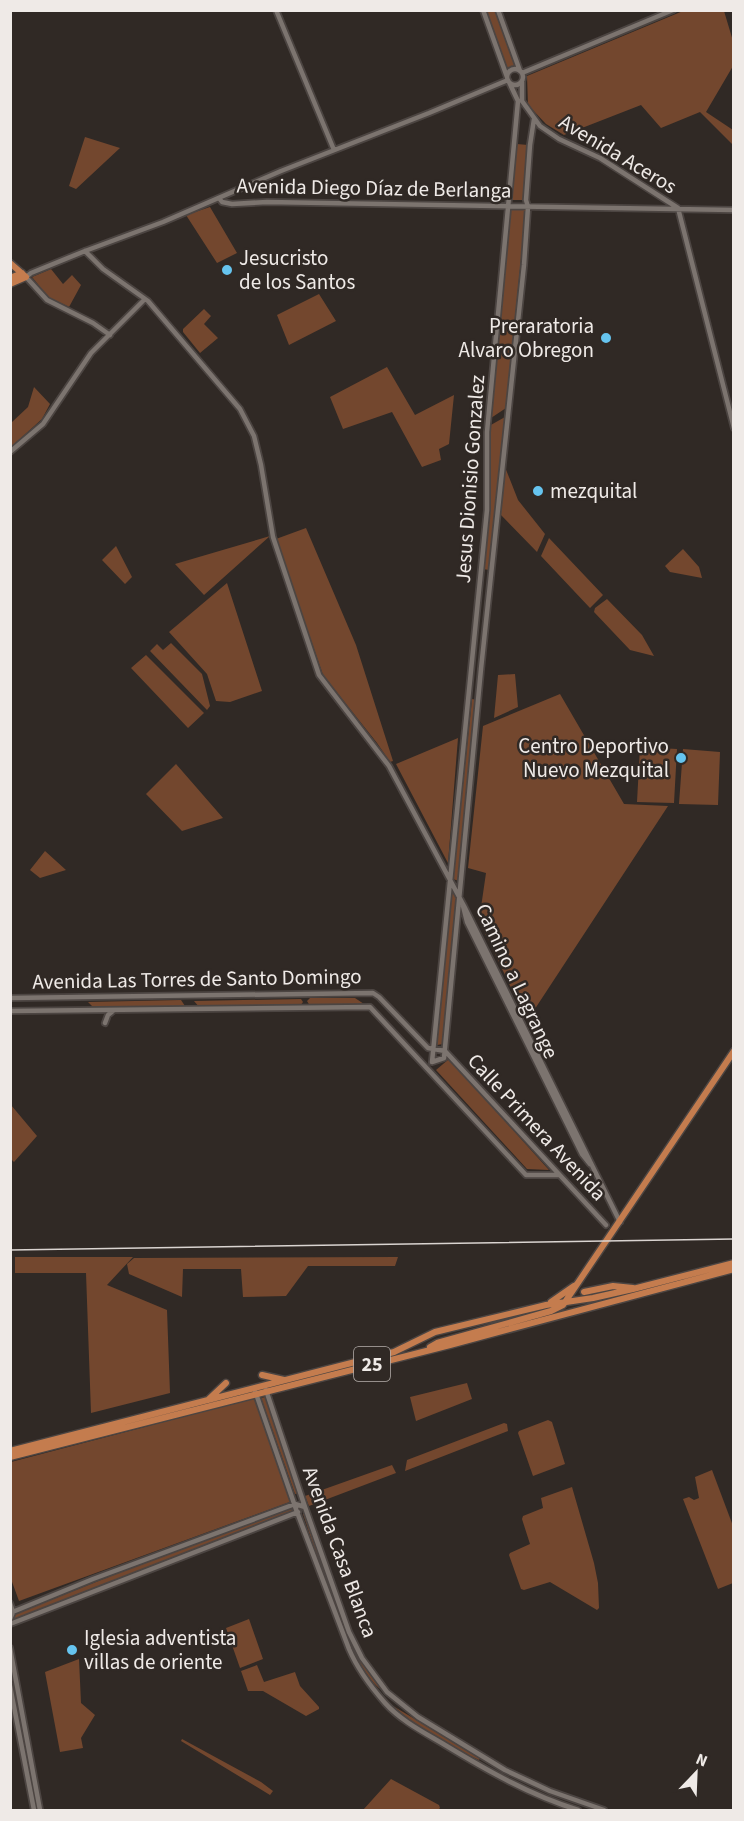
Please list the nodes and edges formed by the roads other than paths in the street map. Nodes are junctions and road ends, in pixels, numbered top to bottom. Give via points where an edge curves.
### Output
1 (276, 10) edge
2 (483, 10) edge
3 (498, 10) edge
4 (673, 10) edge
5 (521, 72) junction
6 (508, 80) junction
7 (522, 82) junction
8 (520, 101) junction
9 (534, 119) junction
10 (334, 150) junction
11 (219, 198) junction
12 (508, 206) junction
13 (528, 207) junction
14 (678, 208) junction
15 (734, 210) edge
16 (85, 251) junction
17 (10, 263) edge
18 (27, 275) junction
19 (10, 278) edge
20 (10, 284) edge
21 (145, 299) junction
22 (110, 335) junction
23 (734, 428) edge
24 (10, 452) edge
25 (451, 880) junction
26 (461, 900) junction
27 (10, 998) edge
28 (115, 1010) junction
29 (10, 1011) edge
30 (105, 1023) dead end
31 (434, 1049) junction
32 (445, 1051) junction
33 (734, 1051) edge
34 (432, 1062) junction
35 (426, 1067) junction
36 (559, 1175) junction
37 (620, 1222) junction
38 (606, 1225) dead end
39 (734, 1263) edge
40 (734, 1269) edge
41 (582, 1277) junction
42 (577, 1284) junction
43 (637, 1289) junction
44 (584, 1292) junction
45 (593, 1298) junction
46 (567, 1301) junction
47 (546, 1305) junction
48 (576, 1311) junction
49 (427, 1350) junction
50 (262, 1375) dead end
51 (285, 1380) junction
52 (226, 1383) dead end
53 (266, 1388) junction
54 (255, 1391) junction
55 (207, 1400) junction
56 (10, 1451) edge
57 (10, 1457) edge
58 (300, 1493) junction
59 (297, 1505) junction
60 (305, 1509) junction
61 (297, 1512) junction
62 (93, 1580) junction
63 (96, 1590) junction
64 (10, 1603) edge
65 (12, 1612) edge
66 (10, 1619) edge
67 (10, 1624) edge
68 (356, 1646) junction
69 (10, 1648) edge
70 (349, 1649) junction
71 (10, 1686) edge
72 (375, 1690) junction
73 (387, 1692) junction
74 (384, 1702) junction
75 (399, 1704) junction
76 (34, 1810) edge
77 (40, 1810) edge
78 (578, 1810) edge
79 (604, 1810) edge

1 - 10 street
2 - 6 street
3 - 5 street, Jesus Dionisio Gonzalez
4 - 5 street
5 - 6 street via 511,70
5 - 7 street, Jesus Dionisio Gonzalez
6 - 7 street via 514,85
6 - 8 street
6 - 10 street
7 - 8 street, Jesus Dionisio Gonzalez
8 - 9 street, Avenida Aceros
8 - 12 street, Jesus Dionisio Gonzalez
9 - 13 street, Jesus Dionisio Gonzalez
9 - 14 street, Avenida Aceros via 553,135 600,158
10 - 11 street
11 - 12 street, Avenida Diego Díaz de Berlanga via 232,204
11 - 16 street, Avenida Diego Díaz de Berlanga
12 - 13 street, Avenida Diego Díaz de Berlanga
12 - 25 street, Jesus Dionisio Gonzalez via 487,432 488,510
13 - 14 street, Avenida Diego Díaz de Berlanga
13 - 26 street, Jesus Dionisio Gonzalez
14 - 15 street, Avenida Diego Díaz de Berlanga
14 - 23 street, Avenida Aceros
16 - 18 street, Avenida Diego Díaz de Berlanga
16 - 21 street
17 - 18 main road
18 - 19 main road, Avenida Diego Díaz de Berlanga
18 - 20 main road, Avenida Diego Díaz de Berlanga
18 - 22 street via 47,300
21 - 22 street
21 - 25 street via 240,409 254,436 273,537 319,675 389,766
22 - 24 street via 77,371 43,424
25 - 26 street
25 - 31 street, Jesus Dionisio Gonzalez
26 - 32 street, Jesus Dionisio Gonzalez
26 - 37 street, Camino a Lagrange via 467,922 576,1143
27 - 31 street, Avenida Las Torres de Santo Domingo via 373,993 428,1048
28 - 29 street, Avenida Las Torres de Santo Domingo
28 - 30 street
28 - 35 street, Avenida Las Torres de Santo Domingo via 366,1006
31 - 32 street
31 - 34 street, Jesus Dionisio Gonzalez
32 - 34 street via 443,1059
32 - 36 street, Calle Primera Avenida
33 - 37 main road
34 - 35 street
35 - 36 street, Avenida Las Torres de Santo Domingo via 526,1175
36 - 38 street, Calle Primera Avenida
37 - 41 main road
39 - 43 main road, 25
40 - 48 main road, 25
41 - 42 main road
41 - 44 main road
42 - 46 main road
42 - 47 main road
43 - 44 main road via 614,1286
43 - 45 main road, 25
44 - 45 main road
45 - 46 main road, 25
46 - 47 main road, 25
46 - 48 main road
46 - 49 main road via 556,1310 437,1342
47 - 51 main road, 25 via 435,1332 397,1352
48 - 49 main road, 25
49 - 53 main road, 25
50 - 51 main road
51 - 53 main road, 25
52 - 55 main road
53 - 54 main road, 25
53 - 58 street, Avenida Casa Blanca
54 - 55 main road, 25
54 - 57 main road, 25
54 - 59 street, Avenida Casa Blanca
55 - 56 main road, 25
58 - 59 street
58 - 60 street, Avenida Casa Blanca
59 - 60 street
59 - 61 street
59 - 62 street
60 - 61 street
60 - 68 street, Avenida Casa Blanca
61 - 63 street
61 - 70 street, Avenida Casa Blanca
62 - 63 street
62 - 65 street
63 - 67 street
64 - 65 street
65 - 66 street
68 - 70 street
68 - 73 street, Avenida Casa Blanca
69 - 77 street
70 - 72 street, Avenida Casa Blanca
71 - 76 street
72 - 73 street
72 - 74 street, Avenida Casa Blanca
73 - 74 street
73 - 75 street, Avenida Casa Blanca
74 - 75 street
74 - 78 street, Avenida Casa Blanca via 409,1723 478,1765 538,1796
75 - 79 street, Avenida Casa Blanca via 505,1770

